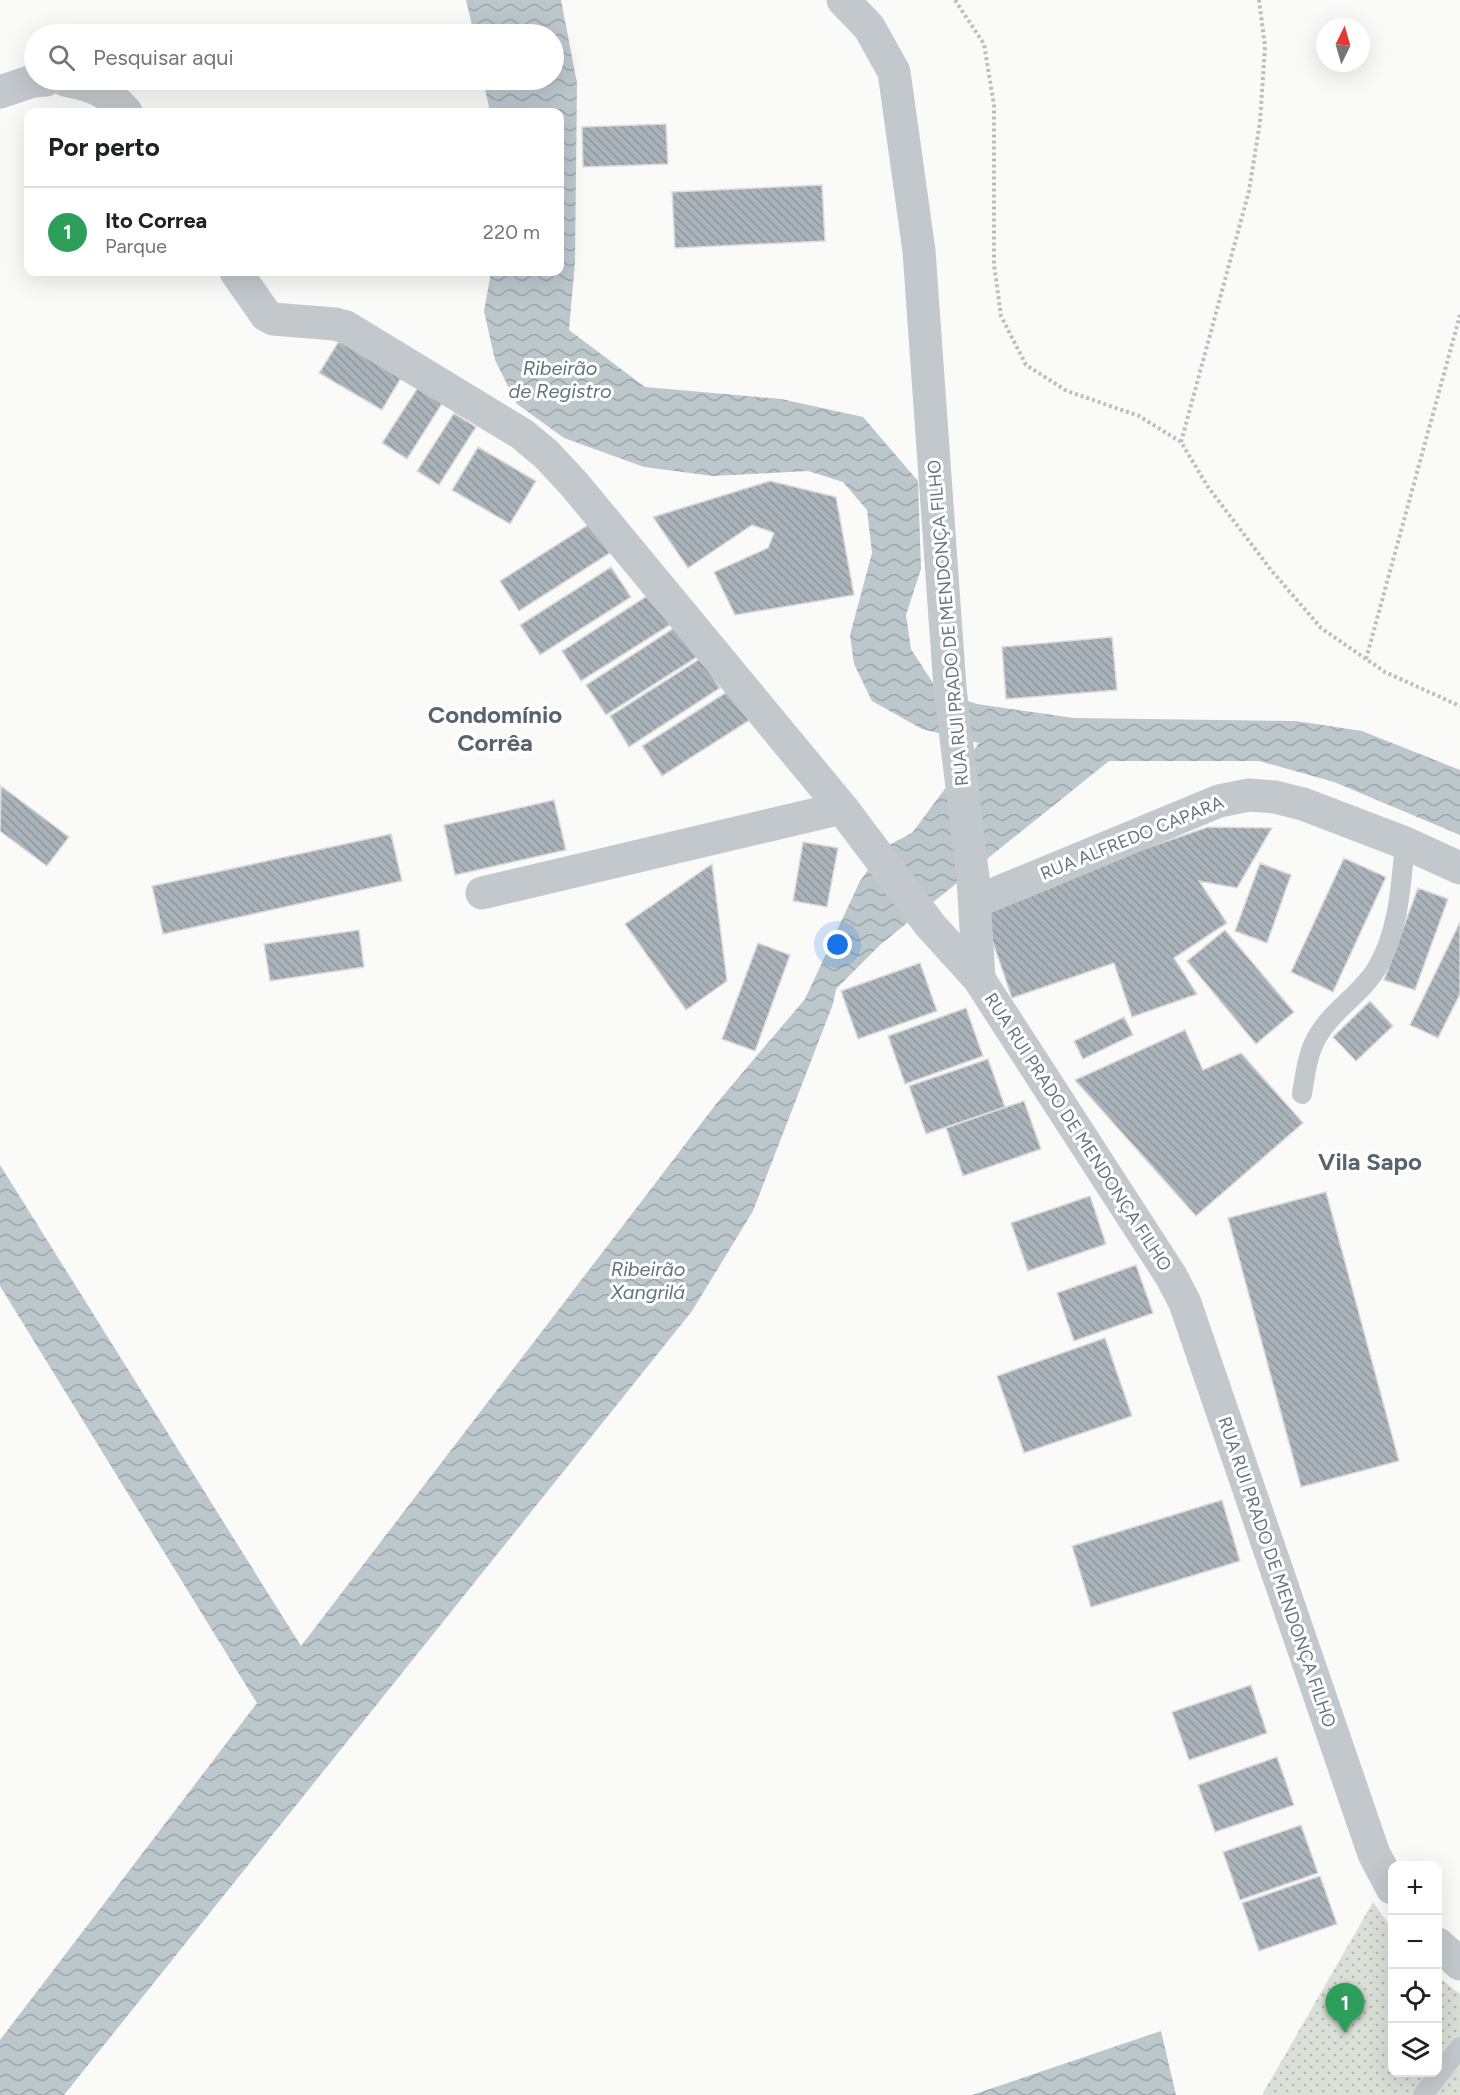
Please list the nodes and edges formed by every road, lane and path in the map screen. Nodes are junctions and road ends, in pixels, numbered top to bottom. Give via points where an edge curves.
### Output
1 (843, 0) edge
2 (955, 0) edge
3 (1259, 0) edge
4 (24, 84) edge
5 (100, 90) edge
6 (0, 92) edge
7 (122, 108) edge
8 (239, 276) edge
9 (1460, 315) edge
10 (1181, 442) junction
11 (1366, 659) junction
12 (1460, 706) edge
13 (850, 819) junction
14 (1405, 843) junction
15 (1460, 868) edge
16 (974, 890) junction
17 (483, 893) dead end
18 (979, 979) junction
19 (1302, 1094) dead end
20 (1388, 1880) edge
21 (1442, 1948) edge
22 (1460, 1964) edge
23 (1460, 2047) edge
24 (1423, 2095) edge

1 - 16 street, RUA RUI PRADO DE MENDONÇA FILHO via 869,27 894,72 919,251 950,688
2 - 10 path via 984,44 994,105 994,264 1001,316 1026,365 1067,391 1140,416
3 - 10 path via 1265,46 1260,122 1249,191
4 - 6 street
5 - 7 street
8 - 13 street via 266,315 346,327 522,434 546,454
9 - 11 path
10 - 11 path via 1208,487 1271,570 1321,628
11 - 12 path via 1385,672
13 - 17 street
13 - 18 street via 930,925
14 - 15 street, RUA ALFREDO CAPARA
14 - 16 street, RUA ALFREDO CAPARA via 1303,804 1249,795 1219,801
14 - 19 lane via 1401,887 1388,942 1363,989 1321,1030 1307,1064
16 - 18 street, RUA RUI PRADO DE MENDONÇA FILHO
18 - 20 street, RUA RUI PRADO DE MENDONÇA FILHO via 1185,1303 1374,1854
21 - 22 street
23 - 24 lane

